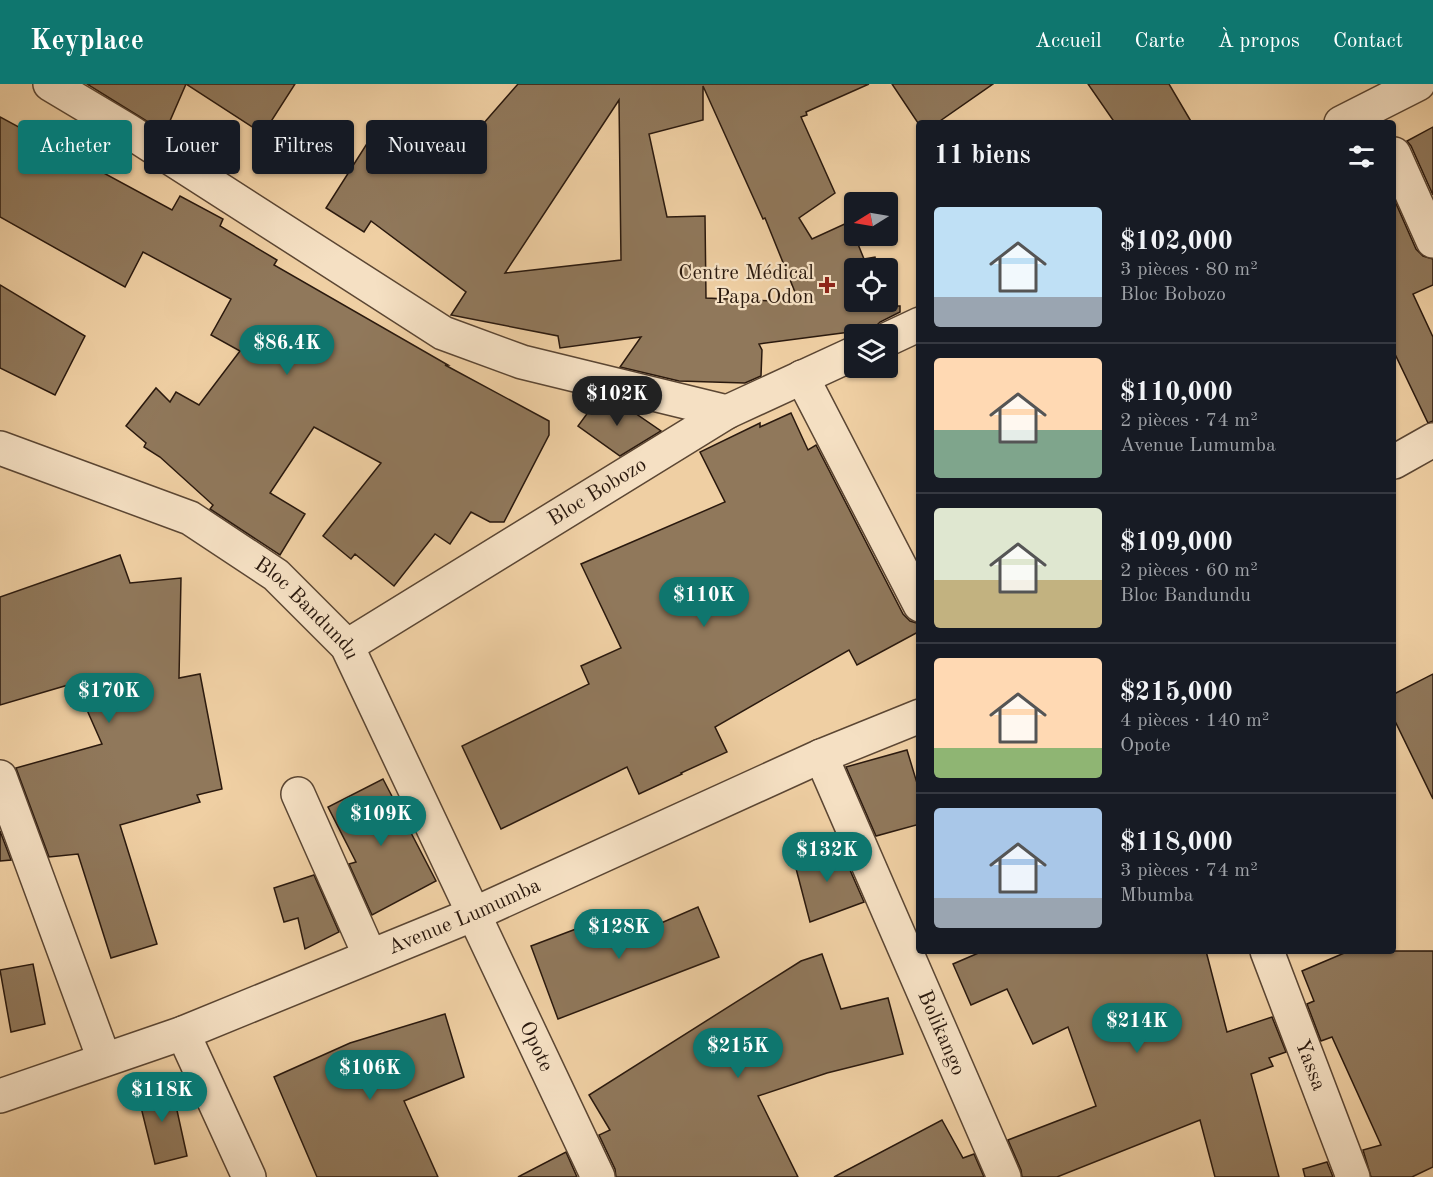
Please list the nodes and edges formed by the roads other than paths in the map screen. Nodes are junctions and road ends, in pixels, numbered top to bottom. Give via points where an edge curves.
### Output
1 (50, 84) edge
2 (1418, 84) edge
3 (1374, 105) edge
4 (1346, 120) edge
5 (1396, 158) edge
6 (1433, 241) edge
7 (916, 326) edge
8 (898, 334) edge
9 (844, 358) edge
10 (802, 377) junction
11 (727, 412) junction
12 (1433, 440) edge
13 (0, 448) edge
14 (1396, 461) edge
15 (916, 597) edge
16 (347, 646) junction
17 (916, 718) edge
18 (821, 756) junction
19 (0, 777) edge
20 (298, 794) dead end
21 (474, 914) junction
22 (1268, 954) edge
23 (370, 956) junction
24 (183, 1033) junction
25 (104, 1059) junction
26 (0, 1096) edge
27 (249, 1177) edge
28 (598, 1177) edge
29 (1004, 1177) edge
30 (1353, 1177) edge

1 - 11 street via 443,333 522,362
2 - 3 street
3 - 4 street
5 - 6 street
7 - 8 street
9 - 10 street, Bloc Bobozo
10 - 11 street, Bloc Bobozo
10 - 15 street
11 - 16 street, Bloc Bobozo
12 - 14 street
13 - 16 street, Bloc Bandundu via 190,518 276,575
16 - 21 street, Bloc Bandundu
17 - 18 street, Avenue Lumumba
18 - 21 street, Avenue Lumumba
18 - 29 street, Bolikango
19 - 25 street
20 - 23 street
21 - 23 street, Avenue Lumumba
21 - 28 street, Opote
22 - 30 street, Yassa
23 - 24 street, Avenue Lumumba
24 - 25 street, Avenue Lumumba
24 - 27 street
25 - 26 street, Avenue Lumumba

